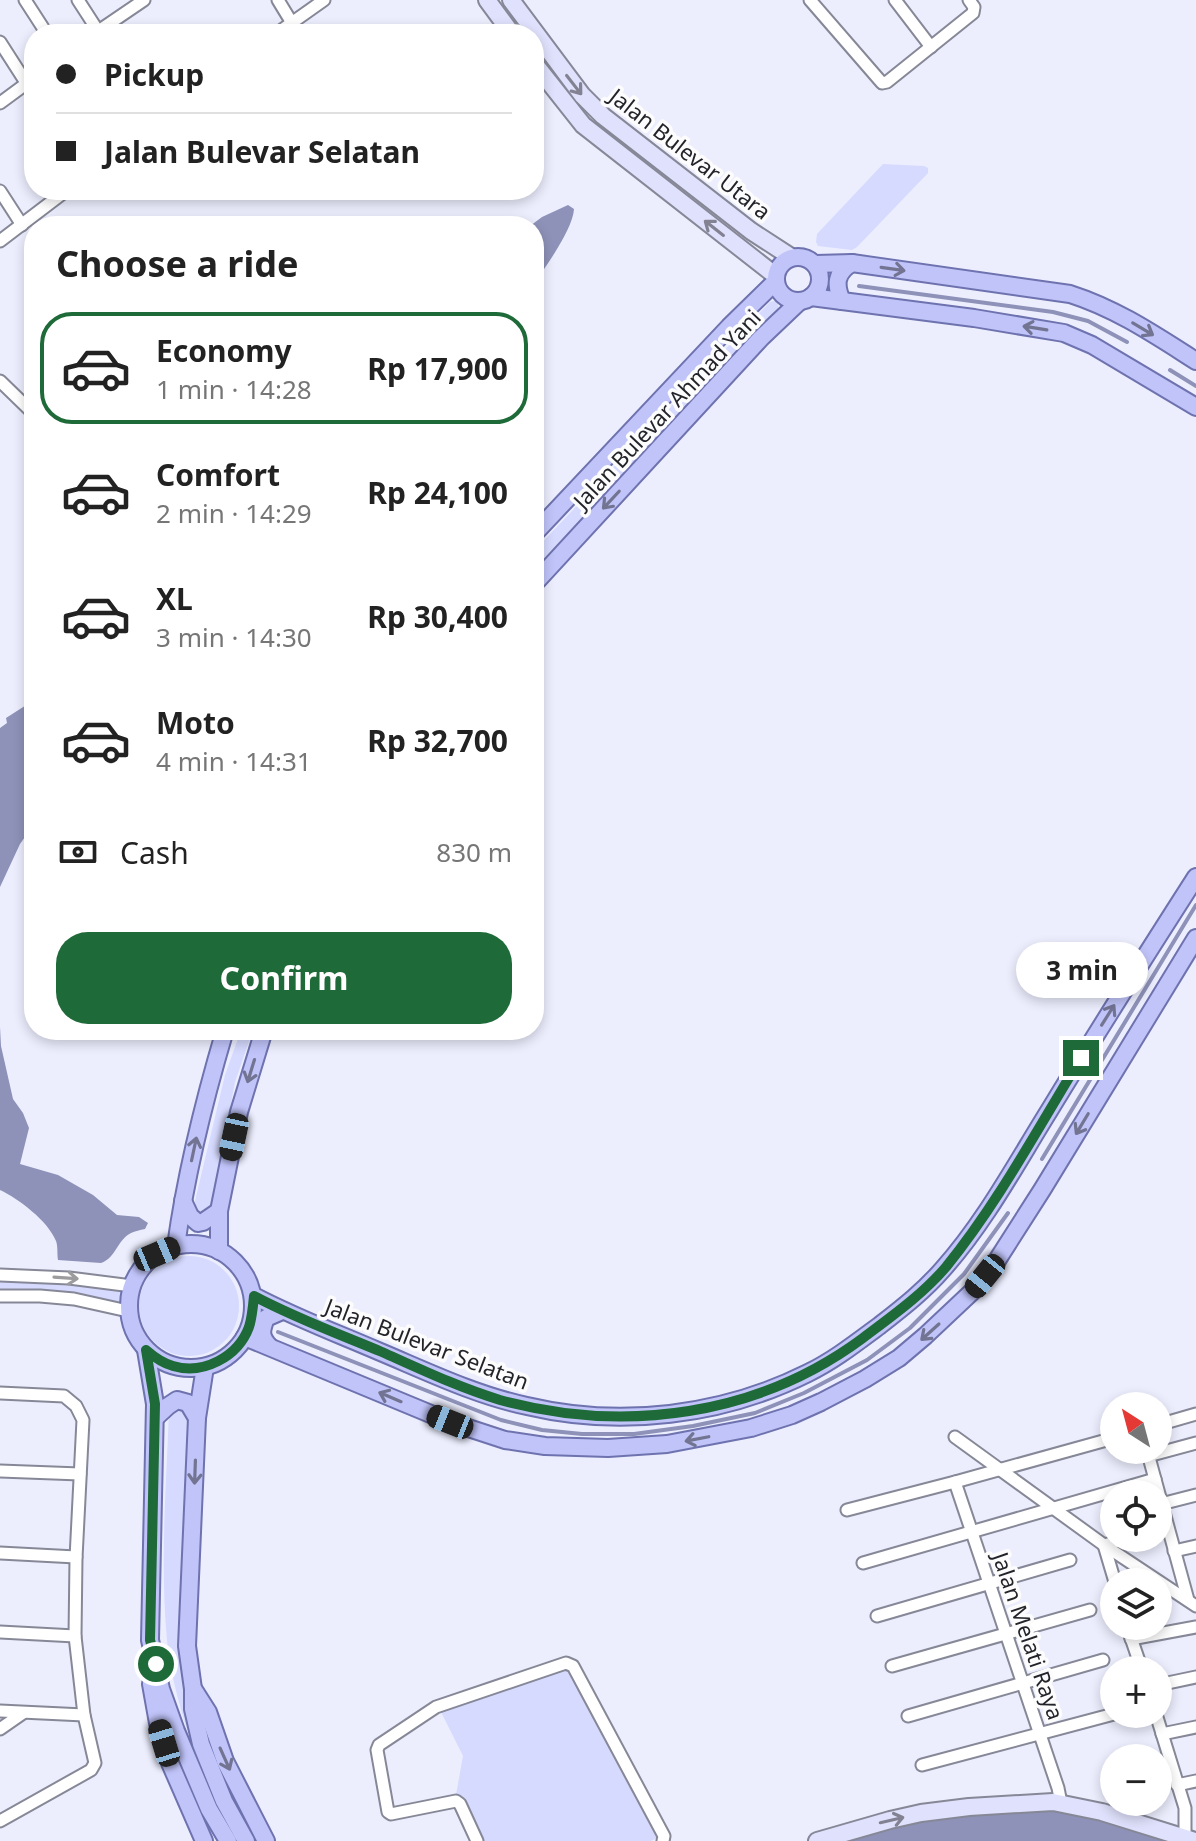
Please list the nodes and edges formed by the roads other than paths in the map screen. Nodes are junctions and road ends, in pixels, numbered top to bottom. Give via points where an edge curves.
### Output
1 (25, 0) edge
2 (78, 0) edge
3 (144, 0) edge
4 (278, 0) edge
5 (324, 0) edge
6 (487, 0) edge
7 (511, 0) edge
8 (810, 0) edge
9 (895, 0) edge
10 (969, 0) edge
11 (292, 23) joint
12 (41, 24) edge
13 (93, 24) edge
14 (111, 24) edge
15 (505, 24) edge
16 (529, 24) edge
17 (0, 42) edge
18 (544, 45) edge
19 (931, 47) junction
20 (24, 73) edge
21 (544, 76) edge
22 (24, 85) edge
23 (0, 103) edge
24 (0, 191) edge
25 (54, 200) edge
26 (34, 216) edge
27 (22, 225) joint
28 (0, 241) edge
29 (791, 257) junction
30 (852, 263) junction
31 (816, 264) junction
32 (776, 279) junction
33 (805, 299) junction
34 (842, 301) junction
35 (1196, 361) edge
36 (0, 381) edge
37 (24, 403) edge
38 (1196, 407) edge
39 (544, 523) edge
40 (544, 573) edge
41 (1196, 877) edge
42 (1196, 938) edge
43 (222, 1040) edge
44 (261, 1040) edge
45 (183, 1201) junction
46 (219, 1211) junction
47 (176, 1246) junction
48 (219, 1251) junction
49 (0, 1275) edge
50 (132, 1286) junction
51 (0, 1296) edge
52 (254, 1296) junction
53 (128, 1311) junction
54 (282, 1311) junction
55 (245, 1337) junction
56 (269, 1346) junction
57 (146, 1350) junction
58 (205, 1367) junction
59 (0, 1393) edge
60 (1196, 1414) edge
61 (155, 1418) junction
62 (197, 1418) junction
63 (1172, 1421) edge
64 (955, 1437) dead end
65 (1100, 1442) edge
66 (1196, 1443) edge
67 (1172, 1448) edge
68 (1151, 1464) edge
69 (1000, 1470) junction
70 (0, 1471) edge
71 (80, 1474) junction
72 (1155, 1479) joint
73 (955, 1482) junction
74 (1196, 1495) edge
75 (1172, 1501) edge
76 (1051, 1508) junction
77 (847, 1510) dead end
78 (972, 1531) junction
79 (1100, 1542) edge
80 (1196, 1546) edge
81 (1172, 1547) edge
82 (1174, 1551) junction
83 (1115, 1552) edge
84 (0, 1553) edge
85 (76, 1557) junction
86 (1070, 1560) dead end
87 (863, 1563) dead end
88 (990, 1584) junction
89 (1194, 1604) edge
90 (1090, 1610) dead end
91 (877, 1616) dead end
92 (1196, 1627) edge
93 (1172, 1631) edge
94 (0, 1632) edge
95 (1007, 1634) junction
96 (75, 1636) junction
97 (150, 1640) junction
98 (1100, 1661) edge
99 (892, 1666) dead end
100 (1196, 1677) edge
101 (1172, 1682) edge
102 (1023, 1683) junction
103 (193, 1689) junction
104 (0, 1711) edge
105 (23, 1713) junction
106 (84, 1715) junction
107 (908, 1716) dead end
108 (1100, 1718) edge
109 (1196, 1727) edge
110 (1160, 1728) edge
111 (0, 1729) edge
112 (1040, 1733) junction
113 (1162, 1734) junction
114 (922, 1765) dead end
115 (1196, 1781) edge
116 (1177, 1785) junction
117 (1061, 1803) junction
118 (217, 1805) junction
119 (0, 1821) edge
120 (1190, 1840) edge
121 (204, 1841) edge
122 (228, 1841) edge
123 (246, 1841) edge
124 (266, 1841) edge
125 (477, 1841) edge
126 (663, 1841) edge
127 (817, 1841) edge

1 - 12 street
2 - 13 street
3 - 14 street
4 - 11 street
5 - 11 street
6 - 15 street
7 -> 16 street, Jalan Bulevar Utara
8 - 19 street via 882,83
9 - 19 street
10 - 19 street via 973,13
17 - 20 street
18 -> 29 street, Jalan Bulevar Utara via 603,116
32 -> 21 street, Jalan Bulevar Utara via 583,125
22 - 23 street
24 - 27 street
25 - 26 street
27 - 28 street
29 - 31 main road
29 - 32 main road
30 - 31 main road
30 - 34 main road via 837,278
30 -> 35 main road via 1070,294 1103,305
31 - 33 main road via 820,283
32 - 33 main road via 783,295
32 - 39 main road, Jalan Bulevar Ahmad Yani
33 - 34 main road
33 -> 40 main road, Jalan Bulevar Ahmad Yani via 751,349
38 -> 34 main road via 1073,336
36 - 37 street
54 -> 41 main road, Jalan Bulevar Selatan via 496,1399 592,1417 707,1408 810,1373 913,1300 944,1268 987,1210
42 -> 56 main road via 975,1289 908,1351 792,1415 683,1442 545,1446 450,1422
45 -> 43 main road
44 -> 46 main road via 239,1112
45 - 46 main road via 198,1223
45 - 47 main road
46 - 48 main road
47 - 48 main road
47 - 50 main road via 149,1261
48 - 52 main road via 242,1269
49 -> 50 street
50 - 53 main road
51 - 53 street via 74,1299
52 - 54 main road, Jalan Bulevar Selatan
52 - 55 main road
53 - 57 main road
54 - 56 main road via 266,1318 261,1332
55 - 56 main road
55 - 58 main road via 228,1356
57 - 58 main road via 173,1366
57 - 61 main road
58 - 62 main road
59 - 71 street via 71,1400 83,1420
60 - 63 street
61 - 62 main road via 177,1400 188,1403
61 - 97 main road
62 -> 103 main road via 187,1646
64 - 69 street
65 - 69 street
66 - 67 street
68 - 72 street
69 - 73 street
69 - 76 street
70 - 71 street
71 - 85 street
72 - 76 street
73 - 77 street
73 - 78 street, Jalan Melati Raya
74 - 75 street
76 - 78 street
76 - 79 street
78 - 87 street
78 - 88 street, Jalan Melati Raya
80 - 82 street
81 - 82 street
82 - 89 street
83 - 89 street
84 - 85 street
85 - 96 street
86 - 88 street
88 - 91 street
88 - 95 street, Jalan Melati Raya
90 - 95 street
92 - 93 street
94 - 96 street
95 - 99 street
95 - 102 street, Jalan Melati Raya
96 - 106 street
97 - 118 main road via 176,1731
97 - 121 main road via 158,1723
98 - 102 street
100 - 101 street
102 - 107 street
102 - 112 street, Jalan Melati Raya
103 - 118 main road via 193,1709
103 -> 124 main road
104 - 105 street
105 - 106 street
105 - 111 street
106 - 119 street via 94,1767
108 - 112 street
109 - 113 street
110 - 113 street
112 - 114 street
112 - 117 street, Jalan Melati Raya
113 - 116 street
115 - 116 street
116 - 120 street
117 - 120 street
127 -> 117 street via 921,1813
118 - 122 main road
118 - 123 main road
125 - 126 street via 456,1801 388,1812 379,1745 436,1707 566,1663 573,1666

